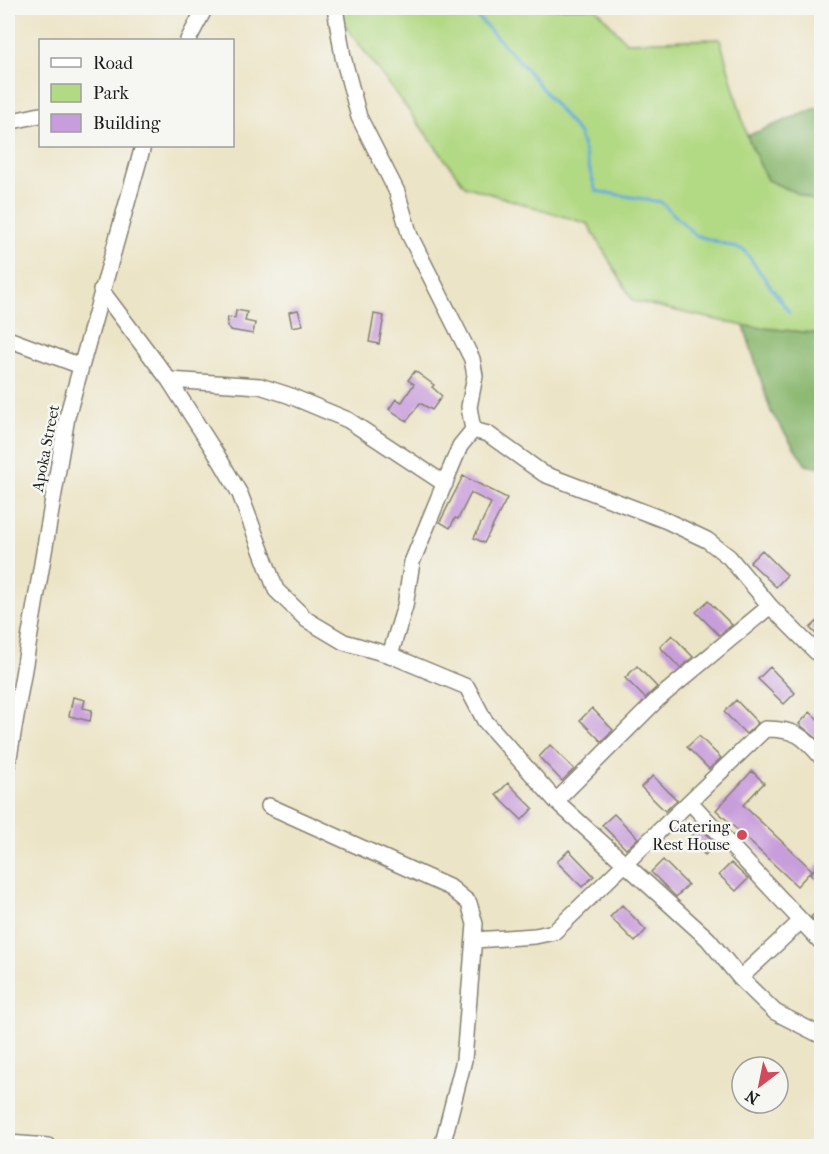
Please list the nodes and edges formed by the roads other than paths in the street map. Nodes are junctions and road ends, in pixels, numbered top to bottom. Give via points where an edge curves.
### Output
1 (206, 8) edge
2 (335, 8) edge
3 (189, 39) edge
4 (39, 115) edge
5 (8, 122) edge
6 (144, 147) edge
7 (101, 290) junction
8 (8, 339) edge
9 (81, 366) junction
10 (169, 380) junction
11 (474, 430) junction
12 (444, 484) junction
13 (770, 606) junction
14 (390, 655) junction
15 (822, 658) edge
16 (13, 697) edge
17 (822, 758) edge
18 (8, 763) edge
19 (556, 801) junction
20 (690, 802) junction
21 (269, 806) dead end
22 (624, 865) junction
23 (801, 921) junction
24 (474, 940) junction
25 (822, 943) edge
26 (740, 978) junction
27 (822, 1036) edge
28 (8, 1143) edge
29 (48, 1146) edge
30 (442, 1146) edge

1 - 3 street
2 - 11 street via 359,117 397,192 410,236 472,358 475,376 469,407
4 - 5 street
6 - 7 street, Apoka Street
7 - 9 street, Apoka Street
7 - 10 street
8 - 9 street
9 - 16 street, Apoka Street via 67,417
10 - 12 street via 260,386 288,395 348,420
10 - 14 street via 240,494 276,590 307,620 344,642
11 - 12 street via 460,446
11 - 13 street via 488,434 544,474 707,540 729,556
12 - 14 street via 412,562 405,606
13 - 15 street
13 - 19 street via 658,699
14 - 19 street via 467,687 484,721
16 - 18 street, Apoka Street
17 - 20 street via 802,735 765,729
19 - 22 street
20 - 22 street
20 - 23 street
21 - 24 street via 451,888 469,903 475,924
22 - 24 street via 554,932
22 - 26 street via 708,939
23 - 25 street
23 - 26 street
24 - 30 street via 464,1060
26 - 27 street via 775,1012
28 - 29 street

